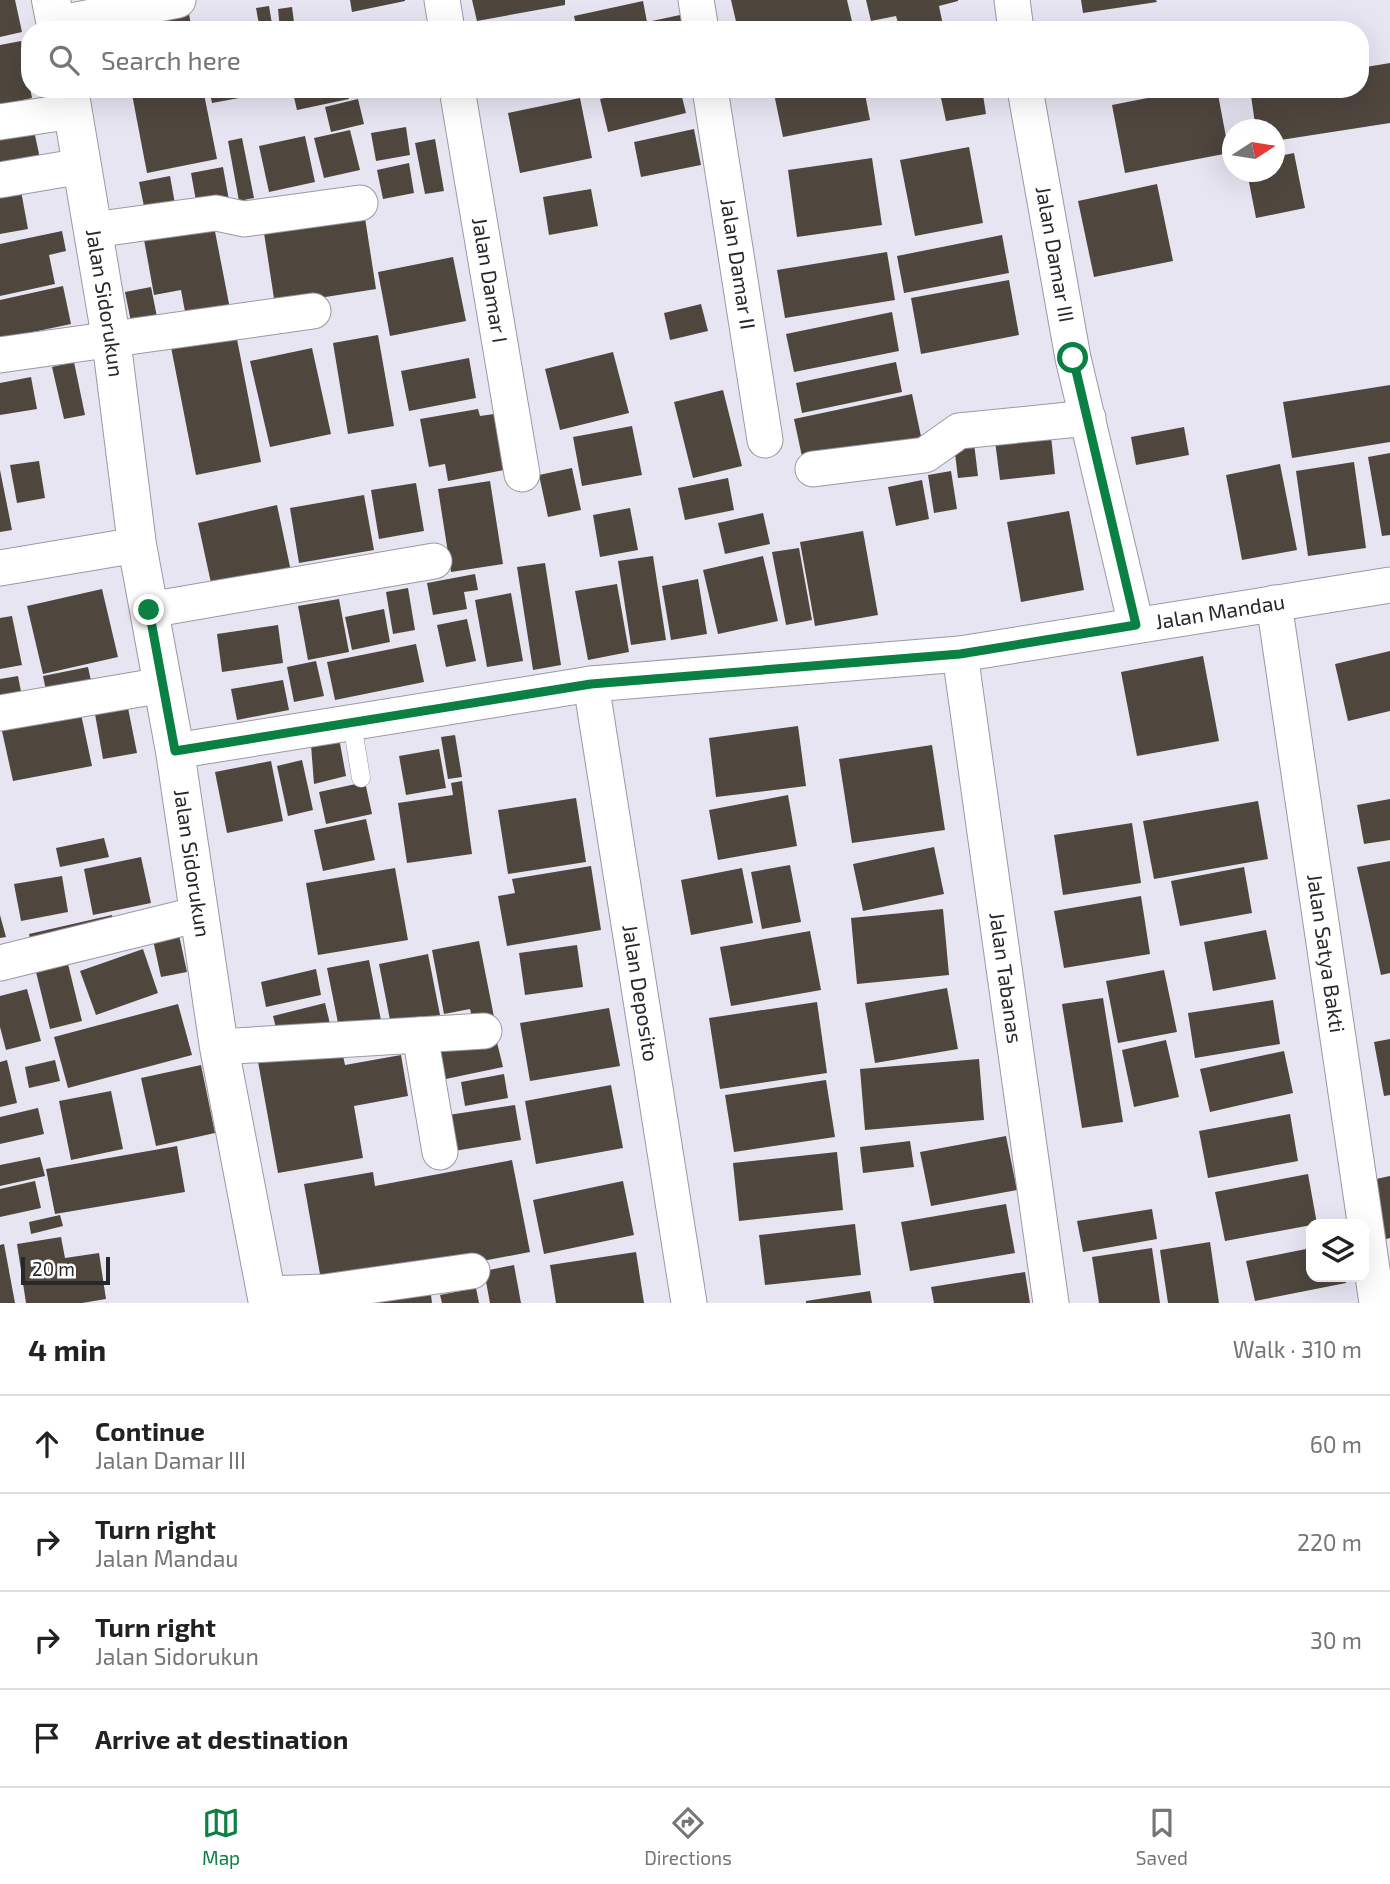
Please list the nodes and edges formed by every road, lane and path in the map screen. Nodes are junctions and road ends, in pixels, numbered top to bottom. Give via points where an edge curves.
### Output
1 (178, 0) edge
2 (442, 0) edge
3 (696, 0) edge
4 (1012, 0) edge
5 (55, 18) edge
6 (446, 21) edge
7 (700, 21) edge
8 (1015, 21) edge
9 (459, 98) edge
10 (711, 98) edge
11 (1027, 98) edge
12 (71, 100) edge
13 (0, 122) edge
14 (82, 166) junction
15 (0, 180) edge
16 (360, 203) dead end
17 (93, 230) junction
18 (313, 311) dead end
19 (111, 338) junction
20 (0, 355) edge
21 (1087, 418) junction
22 (765, 440) dead end
23 (813, 468) dead end
24 (522, 474) dead end
25 (137, 545) junction
26 (434, 561) dead end
27 (0, 568) edge
28 (1390, 585) edge
29 (1274, 603) junction
30 (149, 610) junction
31 (1136, 625) junction
32 (960, 654) junction
33 (591, 684) junction
34 (163, 685) junction
35 (0, 713) edge
36 (352, 723) junction
37 (175, 751) junction
38 (361, 778) dead end
39 (199, 914) junction
40 (0, 963) edge
41 (484, 1031) dead end
42 (420, 1035) junction
43 (219, 1047) junction
44 (440, 1152) dead end
45 (471, 1270) dead end
46 (267, 1299) edge
47 (689, 1303) edge
48 (1051, 1303) edge
49 (1377, 1303) edge

1 - 5 street
2 - 6 street
3 - 7 street
4 - 8 street
9 - 24 street, Jalan Damar I
10 - 22 street, Jalan Damar II
11 - 21 street, Jalan Damar III
12 - 13 street
12 - 14 street, Jalan Sidorukun
14 - 15 street
14 - 17 street, Jalan Sidorukun
16 - 17 street via 244,219 216,212
17 - 19 street, Jalan Sidorukun
18 - 19 street
19 - 20 street
19 - 25 street, Jalan Sidorukun
21 - 23 street via 960,431 925,455
21 - 31 street, Jalan Damar III
25 - 27 street
25 - 30 street, Jalan Sidorukun
26 - 30 street
28 - 29 street, Jalan Mandau
29 - 31 street, Jalan Mandau
29 - 49 street, Jalan Satya Bakti
30 - 34 street, Jalan Sidorukun
31 - 32 street, Jalan Mandau
32 - 33 street, Jalan Mandau
32 - 48 street, Jalan Tabanas
33 - 36 street, Jalan Mandau
33 - 47 street, Jalan Deposito
34 - 35 street
34 - 37 street, Jalan Sidorukun
36 - 37 street, Jalan Mandau
36 - 38 lane
37 - 39 street, Jalan Sidorukun
39 - 40 street
39 - 43 street, Jalan Sidorukun
41 - 42 street
42 - 43 street
42 - 44 street
43 - 46 street, Jalan Sidorukun
45 - 46 street

